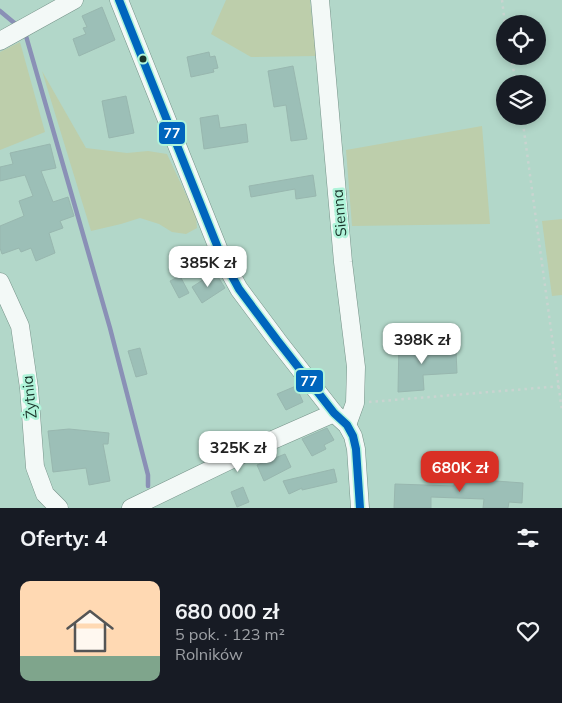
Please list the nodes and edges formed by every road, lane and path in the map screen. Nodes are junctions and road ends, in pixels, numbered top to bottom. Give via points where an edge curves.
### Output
1 (74, 0) edge
2 (119, 0) edge
3 (320, 0) edge
4 (502, 0) edge
5 (504, 15) edge
6 (0, 41) edge
7 (523, 125) edge
8 (0, 282) edge
9 (560, 386) edge
10 (354, 403) junction
11 (562, 411) edge
12 (340, 419) junction
13 (59, 508) edge
14 (131, 508) edge
15 (360, 508) edge

1 - 6 street
2 - 12 street via 222,258 276,340
3 - 10 street, Sienna via 343,262 356,367
4 - 5 path
7 - 9 path
8 - 13 street, Żytnia via 20,326 35,467 45,494
9 - 10 path
9 - 11 path
10 - 12 street, Sienna
12 - 14 street via 250,450
12 - 15 street via 352,436 356,449

